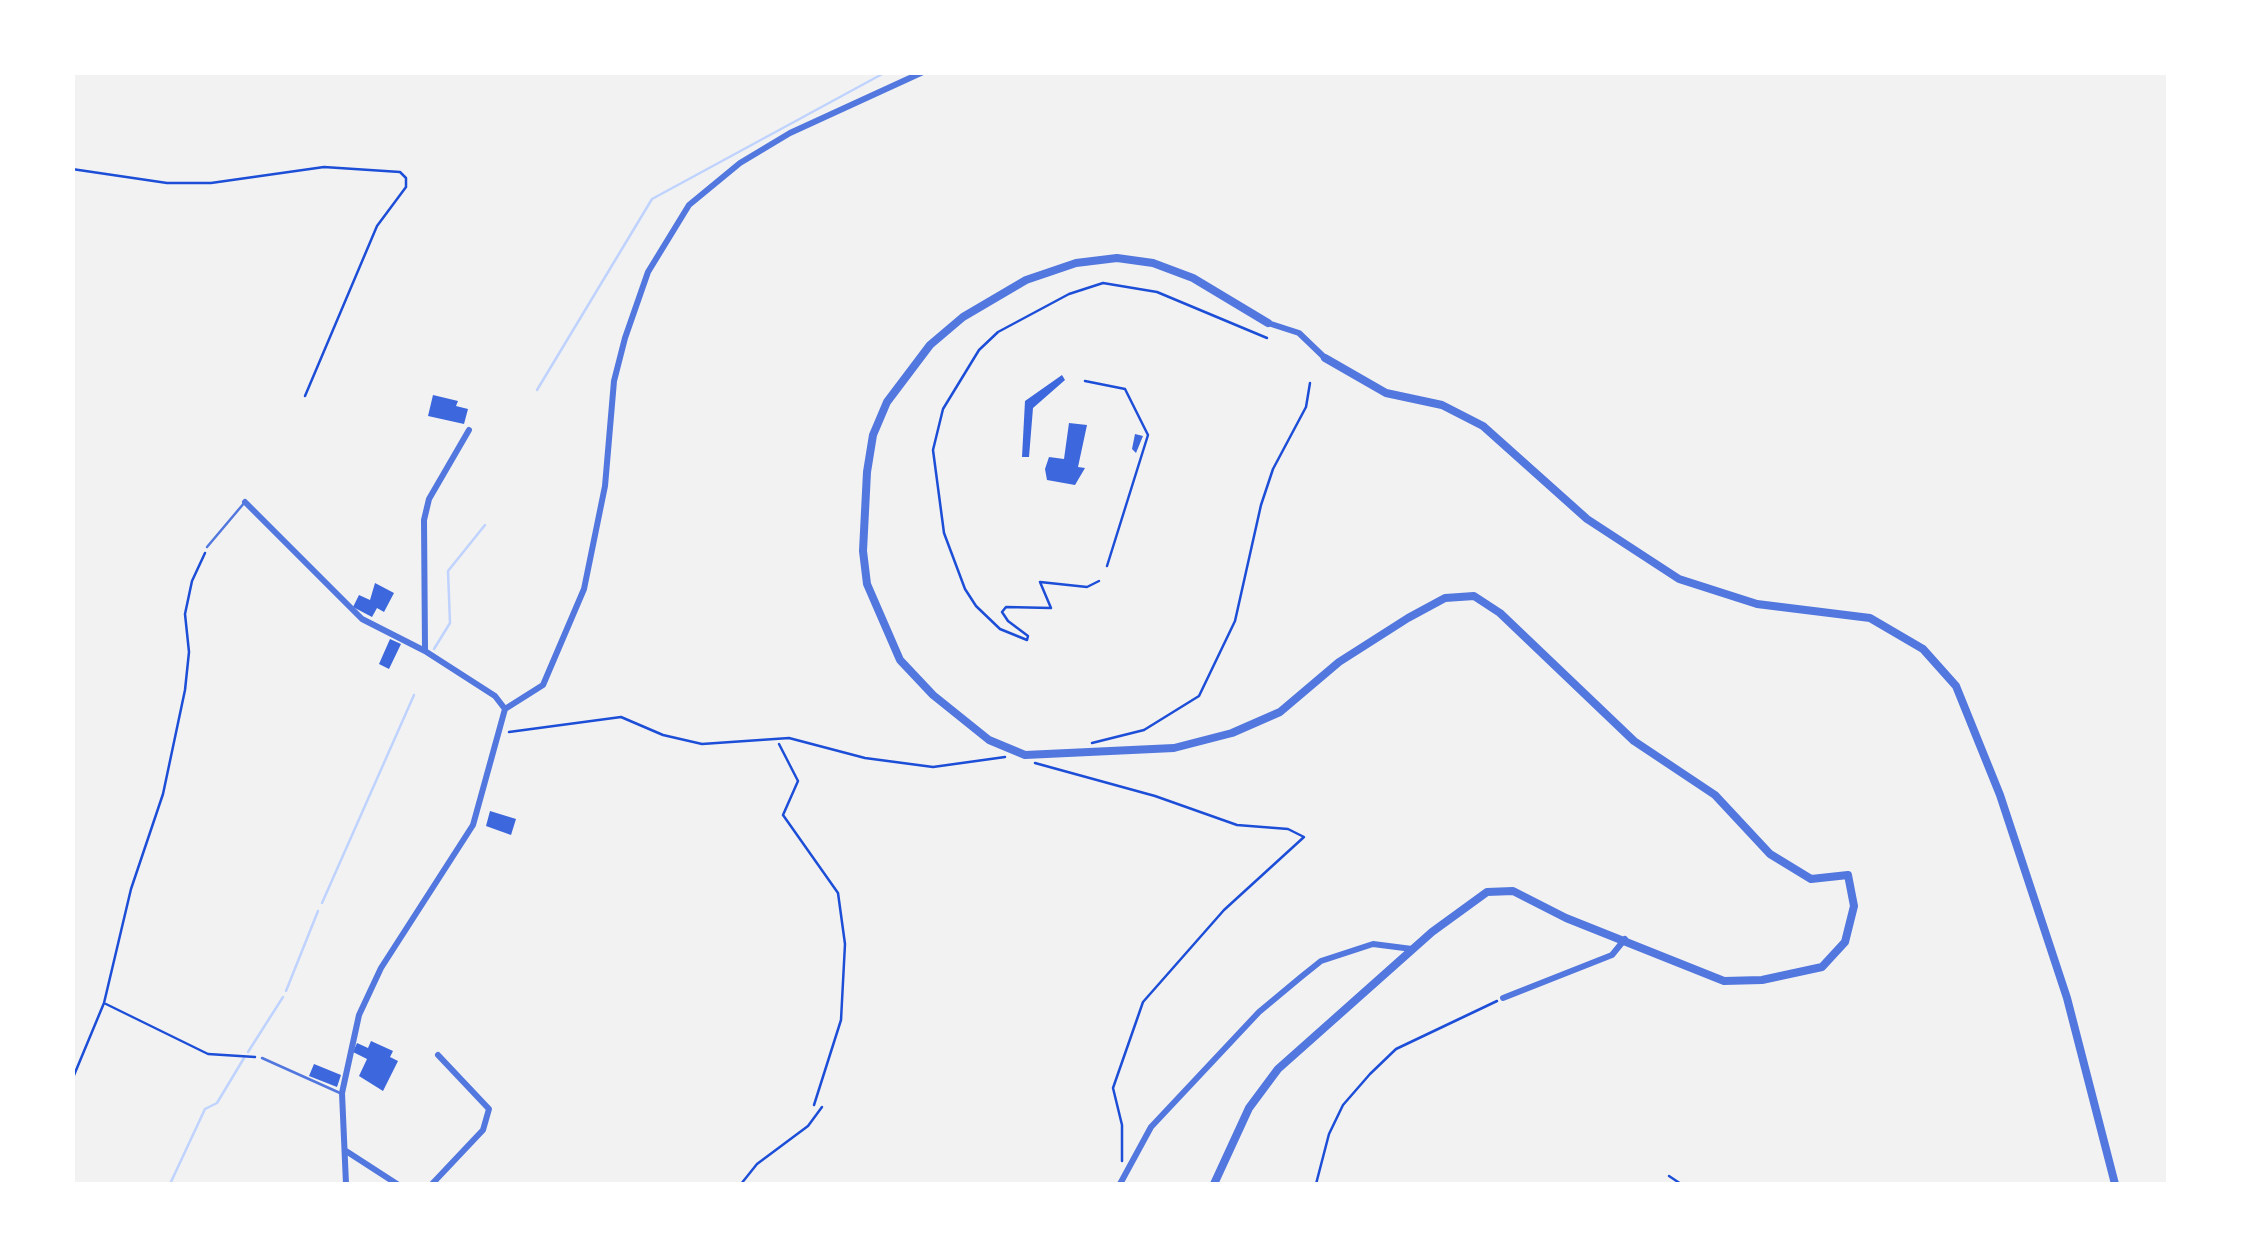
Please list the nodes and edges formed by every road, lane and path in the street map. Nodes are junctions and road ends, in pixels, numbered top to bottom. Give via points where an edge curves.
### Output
1 (923, 72) edge
2 (72, 170) edge
3 (1268, 324) joint
4 (1266, 338) dead end
5 (1325, 358) joint
6 (1085, 382) dead end
7 (1310, 383) dead end
8 (305, 396) dead end
9 (469, 430) dead end
10 (245, 502) joint
11 (208, 547) joint
12 (1107, 566) dead end
13 (1099, 581) dead end
14 (426, 651) junction
15 (505, 709) junction
16 (505, 732) dead end
17 (778, 742) junction
18 (1079, 746) dead end
19 (1024, 757) junction
20 (1625, 939) junction
21 (1412, 949) junction
22 (1503, 998) joint
23 (104, 1003) junction
24 (438, 1055) dead end
25 (262, 1058) joint
26 (72, 1080) edge
27 (342, 1094) junction
28 (814, 1105) dead end
29 (822, 1107) dead end
30 (346, 1151) junction
31 (1670, 1176) dead end
32 (1121, 1182) edge
33 (346, 1184) edge
34 (398, 1184) edge
35 (432, 1184) edge
36 (741, 1184) edge
37 (1214, 1184) edge
38 (1316, 1184) edge
39 (1681, 1184) edge
40 (2115, 1184) edge

1 - 15 street via 790,132 689,205 648,272 624,338 584,589 543,685
2 - 8 path via 167,183 324,167 400,172 406,187 377,226
3 - 5 street via 1300,334
3 - 19 street via 1199,281 1154,263 1076,262 1026,280 962,317 918,359 887,402 873,435 864,516 867,584 878,614 900,660 933,695 989,740
4 - 13 path via 1157,292 1103,283 998,332 979,350 943,409 934,450 944,534 966,588 1000,629 1027,640 1002,612 1006,607 1051,608 1040,582
5 - 40 street via 1386,394 1466,415 1532,465 1587,520 1679,580 1757,604 1870,618 1923,648 1956,686 2000,795 2067,998
6 - 12 path via 1126,389 1148,435
7 - 18 path via 1306,408 1260,505 1235,621 1199,696 1144,730
9 - 14 street via 435,482 426,510
10 - 11 lane
10 - 14 street via 362,618
11 - 23 path via 185,614 185,690 163,794
14 - 15 street
15 - 27 street via 476,818 372,984 352,1038
16 - 17 path via 621,716 702,744
17 - 19 path via 789,738 933,768
17 - 28 path via 798,781 783,814 838,892 845,944 842,1020
19 - 20 street via 1174,748 1232,733 1280,712 1339,662 1408,618 1445,598 1474,596 1634,740 1715,794 1770,854 1811,879 1840,872 1852,880 1845,942 1832,960 1812,970 1724,981
19 - 32 path via 1237,826 1288,829 1304,837 1224,910 1143,1002 1113,1088 1122,1125
20 - 21 street via 1502,889 1477,898
20 - 22 street via 1612,955
21 - 32 street via 1373,944 1311,969 1259,1012 1151,1127
21 - 37 street via 1278,1068 1237,1130
22 - 38 path via 1396,1049 1370,1074 1343,1105
23 - 25 path via 208,1054
23 - 26 path
24 - 35 street via 489,1108 483,1130
25 - 27 lane
27 - 30 street
29 - 36 path
30 - 33 street
30 - 34 street
31 - 39 path

